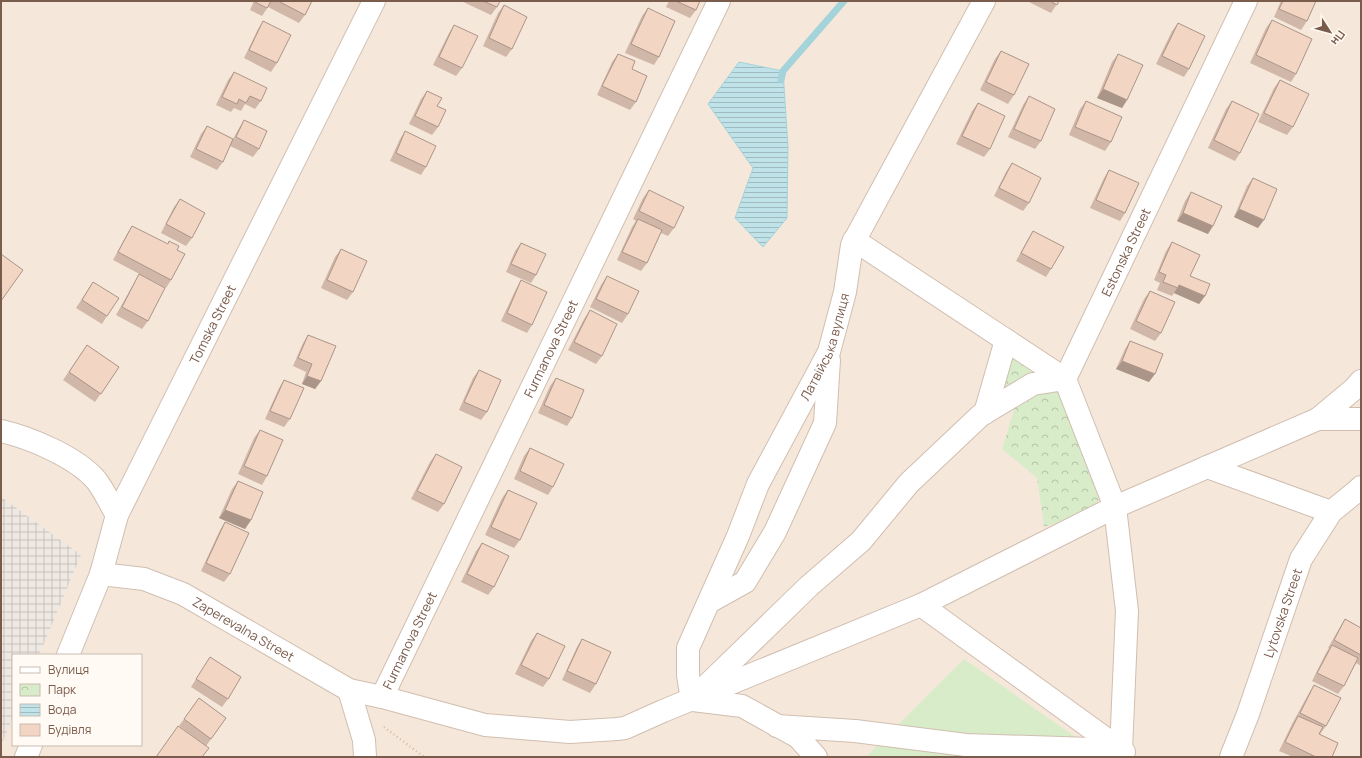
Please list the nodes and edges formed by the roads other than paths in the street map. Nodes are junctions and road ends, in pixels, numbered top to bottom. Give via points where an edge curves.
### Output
1 (374, 1) edge
2 (720, 1) edge
3 (984, 1) edge
4 (1246, 1) edge
5 (854, 240) junction
6 (1006, 340) junction
7 (829, 352) junction
8 (1065, 379) junction
9 (1361, 381) edge
10 (985, 413) junction
11 (1318, 419) junction
12 (1361, 419) edge
13 (1, 431) edge
14 (1208, 467) junction
15 (1361, 487) edge
16 (1115, 507) junction
17 (1331, 512) junction
18 (117, 515) junction
19 (101, 574) junction
20 (709, 602) junction
21 (921, 605) junction
22 (68, 654) edge
23 (349, 690) junction
24 (382, 697) junction
25 (692, 700) junction
26 (778, 726) junction
27 (31, 746) edge
28 (1125, 755) edge
29 (26, 757) edge
30 (365, 757) edge
31 (816, 757) edge
32 (1231, 757) edge

1 - 18 street, Tomska Street
2 - 24 street, Furmanova Street
3 - 5 street, Латвiйська вулиця
4 - 8 street, Estonska Street
5 - 6 street
5 - 7 street, Латвiйська вулиця via 845,292
6 - 8 street
6 - 10 street
7 - 20 street, Латвiйська вулиця via 758,484
7 - 20 street via 825,423 775,532 745,582
8 - 10 street via 1033,384
8 - 16 street
9 - 11 street
10 - 25 street via 910,483 861,541 809,586
11 - 12 street
11 - 14 street, Zaperevalna Street
13 - 18 street via 16,434 73,460 96,480
14 - 16 street, Zaperevalna Street
14 - 17 street
15 - 17 street, Lytovska Street
16 - 21 street, Zaperevalna Street
16 - 28 street via 1127,611
17 - 32 street, Lytovska Street via 1301,559
18 - 19 street, Tomska Street
19 - 22 street, Tomska Street
19 - 23 street, Zaperevalna Street via 144,579 183,594
20 - 25 street, Латвiйська вулиця via 688,648 688,675
21 - 25 street, Zaperevalna Street
21 - 28 street
23 - 24 street, Zaperevalna Street
23 - 30 street via 364,740
24 - 25 street, Zaperevalna Street via 485,725 570,732 625,728
25 - 26 street via 742,706
26 - 28 street via 856,731 966,744
26 - 31 street via 798,737
27 - 29 street

